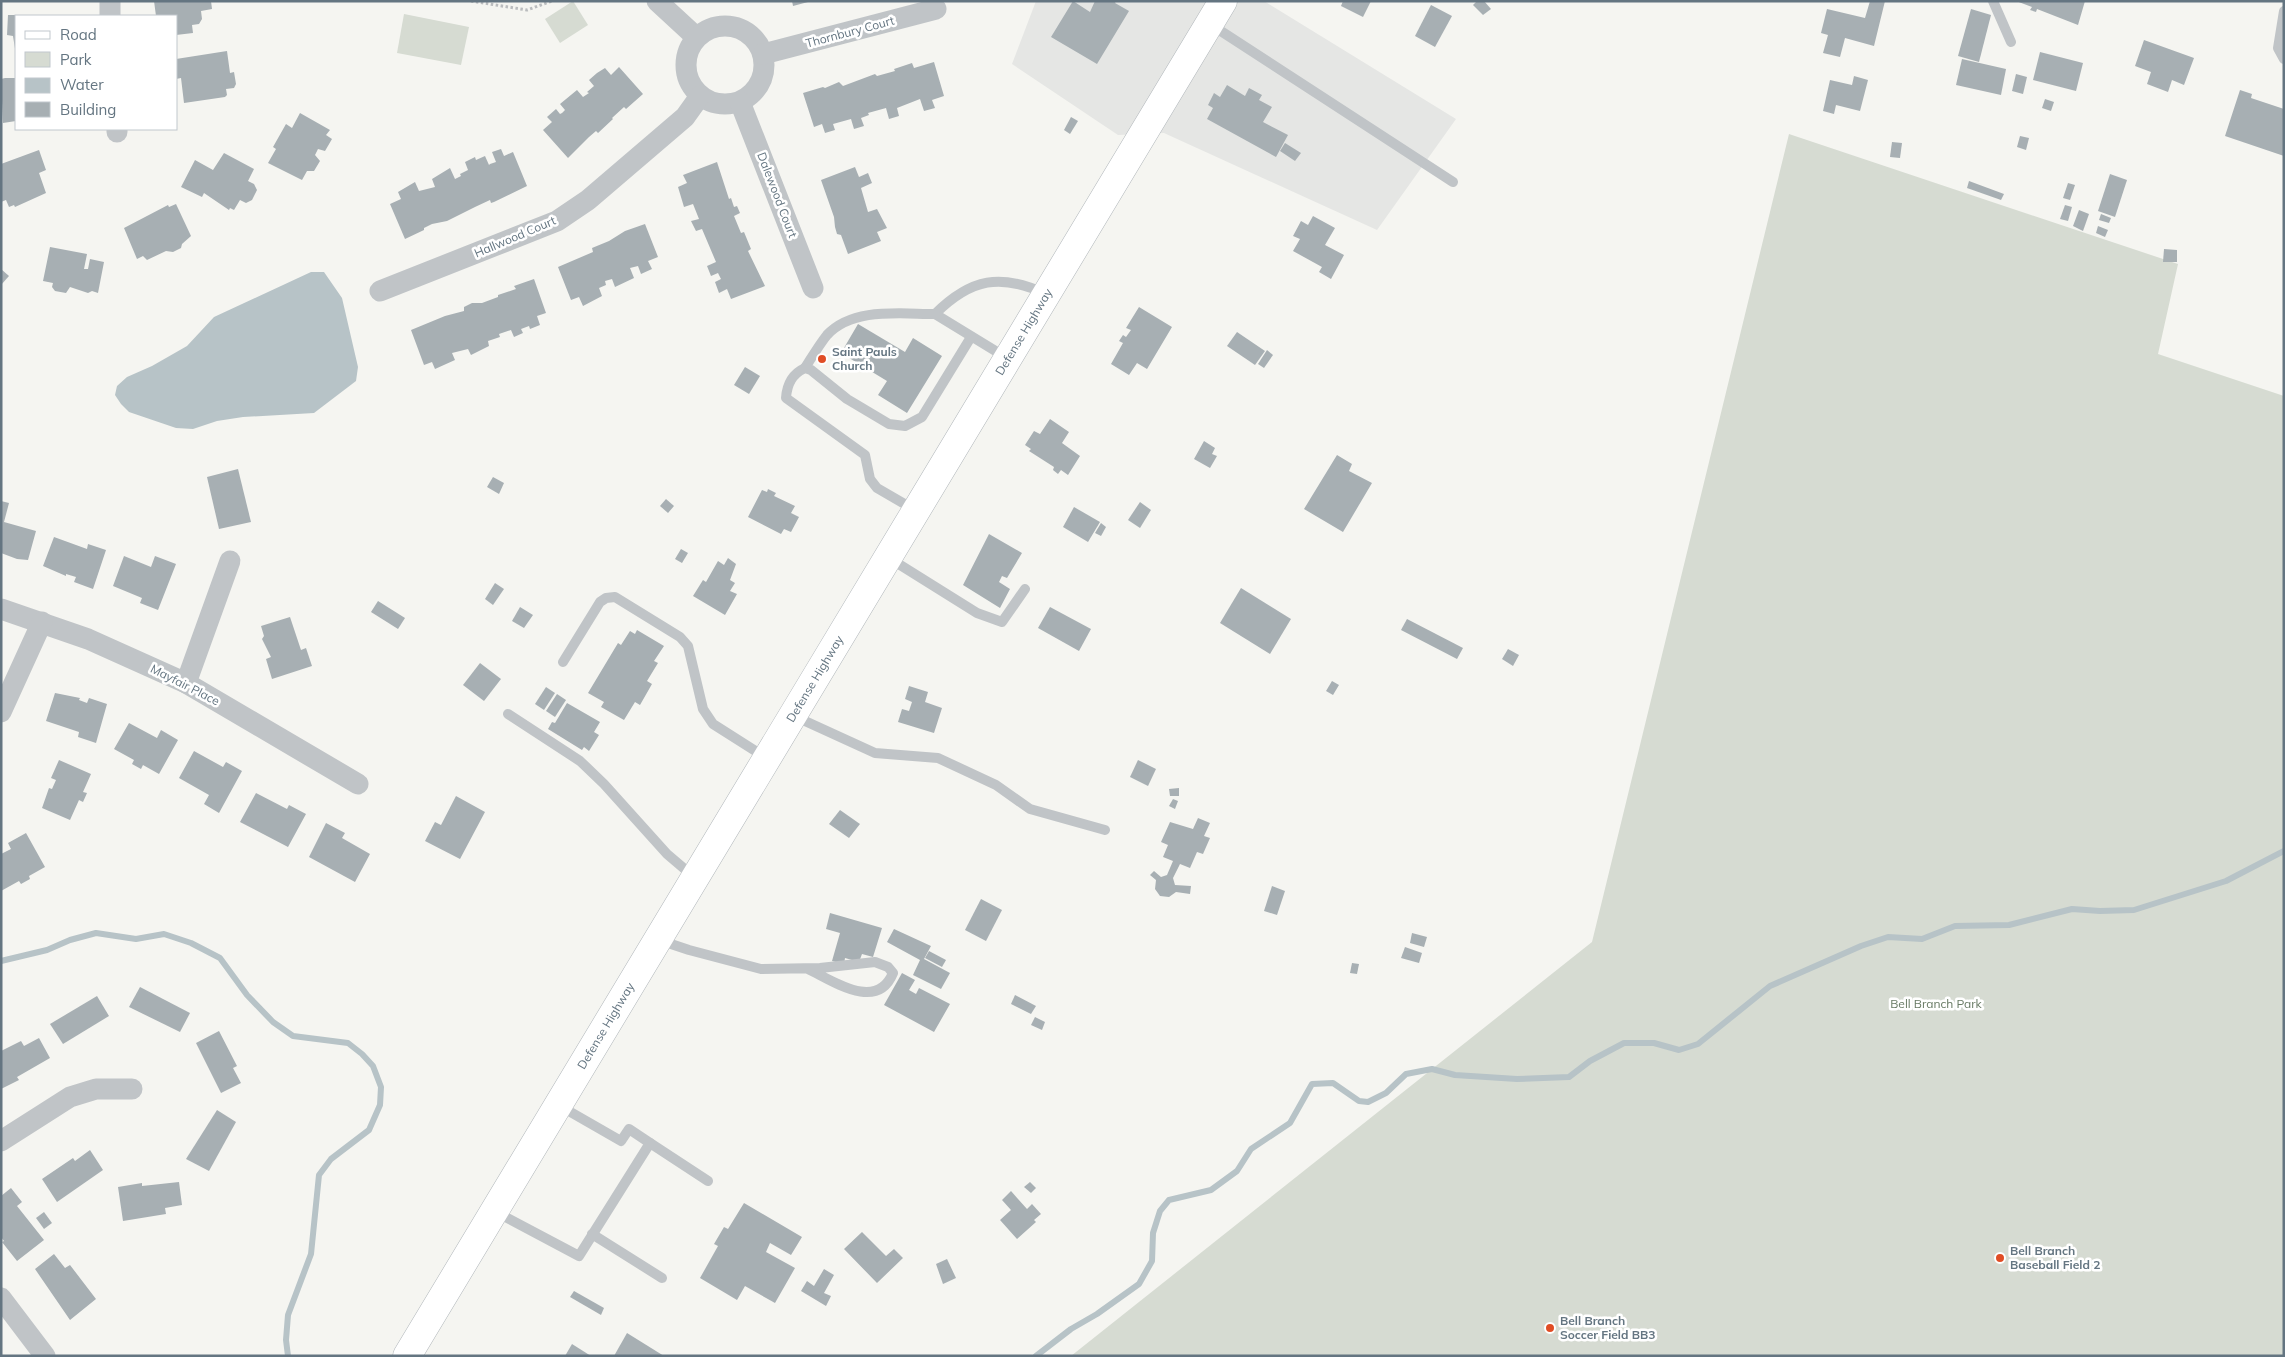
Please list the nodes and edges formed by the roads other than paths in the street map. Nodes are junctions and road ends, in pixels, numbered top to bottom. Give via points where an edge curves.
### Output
1 (110, 1) edge
2 (657, 1) edge
3 (1993, 1) edge
4 (936, 9) dead end
5 (2284, 11) edge
6 (1216, 12) edge
7 (110, 15) edge
8 (696, 37) junction
9 (2011, 42) dead end
10 (763, 54) junction
11 (2284, 59) edge
12 (700, 96) junction
13 (740, 102) junction
14 (1453, 182) dead end
15 (813, 288) dead end
16 (380, 291) dead end
17 (1046, 294) junction
18 (935, 314) junction
19 (971, 337) junction
20 (1008, 359) junction
21 (805, 368) junction
22 (916, 511) junction
23 (888, 558) junction
24 (230, 561) dead end
25 (1025, 589) dead end
26 (1, 609) edge
27 (42, 622) junction
28 (563, 662) dead end
29 (186, 683) junction
30 (1, 712) edge
31 (508, 714) dead end
32 (793, 715) junction
33 (767, 758) junction
34 (358, 784) dead end
35 (1105, 830) dead end
36 (695, 878) junction
37 (658, 940) junction
38 (808, 969) junction
39 (132, 1089) dead end
40 (558, 1105) junction
41 (1, 1140) edge
42 (650, 1143) junction
43 (708, 1181) dead end
44 (493, 1211) junction
45 (592, 1234) junction
46 (662, 1278) dead end
47 (1, 1298) edge
48 (45, 1356) edge
49 (407, 1356) edge

1 - 7 street
2 - 8 street
3 - 9 lane
4 - 10 street, Thornbury Court
5 - 11 lane via 2278,48
6 - 14 lane
6 - 17 main road, Defense Highway
8 - 10 street via 708,28 732,26 746,31 757,41
8 - 12 street via 689,48 686,72 690,84
10 - 13 street via 761,80 753,93
12 - 13 street via 714,103
12 - 16 street, Hallwood Court via 686,117 588,200 557,220
13 - 15 street, Dalewood Court
17 - 18 lane via 1023,284 998,280 968,288
17 - 20 main road, Defense Highway
18 - 19 lane
18 - 21 lane via 855,317 838,325 827,336
19 - 20 lane
19 - 21 lane via 922,417 905,426 889,424
20 - 22 main road, Defense Highway
21 - 22 lane via 787,386 786,398 865,455 870,479 877,488
22 - 23 main road, Defense Highway
23 - 25 lane via 977,613 1002,622
23 - 32 main road, Defense Highway
24 - 29 street
26 - 27 street, Mayfair Place
27 - 29 street, Mayfair Place
27 - 30 street
28 - 33 lane via 600,602 615,597 680,637 688,646 707,718
29 - 34 street, Mayfair Place
31 - 36 lane via 580,761 667,854
32 - 33 main road, Defense Highway
32 - 35 lane via 875,753 938,758 996,785 1030,809
33 - 36 main road, Defense Highway
36 - 37 main road, Defense Highway
37 - 38 lane via 761,968
37 - 40 main road, Defense Highway
38 - 38 lane via 875,962 888,967 893,973 889,983 877,991 854,992
39 - 41 street via 96,1089 70,1097
40 - 42 lane via 621,1141 629,1129
40 - 44 main road, Defense Highway
42 - 43 lane
42 - 45 lane
44 - 45 lane via 579,1256
44 - 49 main road, Defense Highway
45 - 46 lane
47 - 48 street

